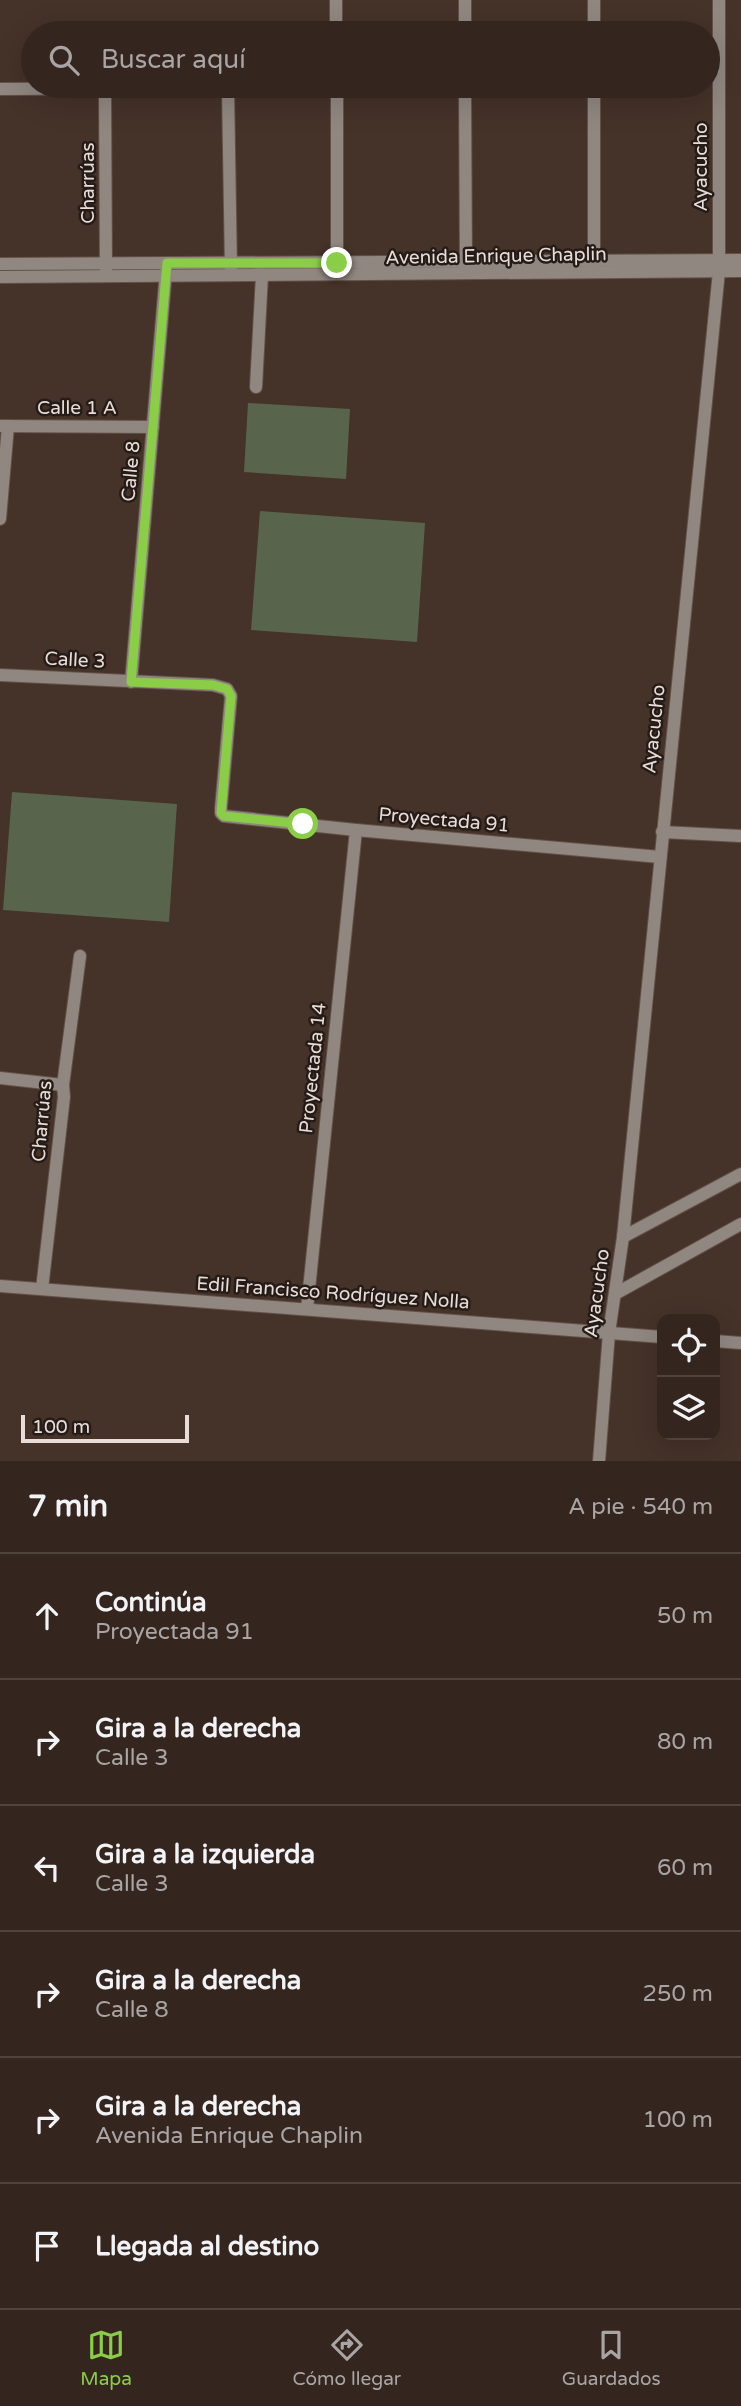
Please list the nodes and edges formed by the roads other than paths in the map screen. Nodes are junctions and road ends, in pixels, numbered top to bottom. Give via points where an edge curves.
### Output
1 (336, 0) edge
2 (465, 0) edge
3 (594, 0) edge
4 (719, 0) edge
5 (337, 21) edge
6 (465, 21) edge
7 (594, 21) edge
8 (719, 21) edge
9 (0, 89) edge
10 (21, 89) edge
11 (105, 98) edge
12 (228, 98) edge
13 (337, 98) edge
14 (465, 98) edge
15 (594, 98) edge
16 (719, 98) edge
17 (741, 260) edge
18 (0, 264) edge
19 (719, 265) junction
20 (594, 267) junction
21 (231, 269) junction
22 (337, 269) junction
23 (465, 269) junction
24 (106, 270) junction
25 (166, 270) junction
26 (741, 271) edge
27 (262, 275) junction
28 (0, 277) edge
29 (256, 387) dead end
30 (4, 426) edge
31 (153, 426) junction
32 (0, 519) edge
33 (0, 675) edge
34 (131, 682) junction
35 (224, 816) joint
36 (356, 830) junction
37 (662, 832) junction
38 (741, 836) edge
39 (660, 857) junction
40 (80, 956) dead end
41 (0, 1078) edge
42 (63, 1085) junction
43 (741, 1174) edge
44 (741, 1224) edge
45 (623, 1237) junction
46 (0, 1286) edge
47 (42, 1289) junction
48 (615, 1294) junction
49 (307, 1309) junction
50 (609, 1333) junction
51 (657, 1337) edge
52 (720, 1341) edge
53 (741, 1343) edge
54 (599, 1461) edge

1 - 5 street
2 - 6 street
3 - 7 street
4 - 8 street, Ayacucho
9 - 10 street
11 - 24 street, Charrúas
12 - 21 street
13 - 22 street
14 - 23 street
15 - 20 street
16 - 19 street, Ayacucho
17 - 19 street, Avenida Enrique Chaplin
18 - 24 street, Avenida Enrique Chaplin
19 - 20 street, Avenida Enrique Chaplin
19 - 26 street, Avenida Enrique Chaplin
19 - 37 street, Ayacucho
20 - 23 street, Avenida Enrique Chaplin
21 - 22 street, Avenida Enrique Chaplin
21 - 25 street, Avenida Enrique Chaplin
21 - 27 street, Avenida Enrique Chaplin
22 - 23 street, Avenida Enrique Chaplin
22 - 27 street, Avenida Enrique Chaplin
24 - 25 street, Avenida Enrique Chaplin
24 - 28 street, Avenida Enrique Chaplin
25 - 31 street, Calle 8
27 - 29 street
30 - 31 street, Calle 1 A
30 - 32 street
31 - 34 street, Calle 8
33 - 34 street, Calle 3
34 - 35 street, Calle 3 via 227,689 231,696 221,807
35 - 36 street, Proyectada 91
36 - 39 street, Proyectada 91
36 - 49 street, Proyectada 14
37 - 38 street
37 - 39 street, Ayacucho
39 - 45 street, Ayacucho
40 - 42 street, Charrúas
41 - 42 street
42 - 47 street, Charrúas
43 - 45 street
44 - 48 street
45 - 48 street, Ayacucho
46 - 47 street, Edil Francisco Rodríguez Nolla
47 - 49 street, Edil Francisco Rodríguez Nolla
48 - 50 street, Ayacucho
49 - 50 street, Edil Francisco Rodríguez Nolla
50 - 51 street, Edil Francisco Rodríguez Nolla
50 - 54 street, Ayacucho
52 - 53 street

